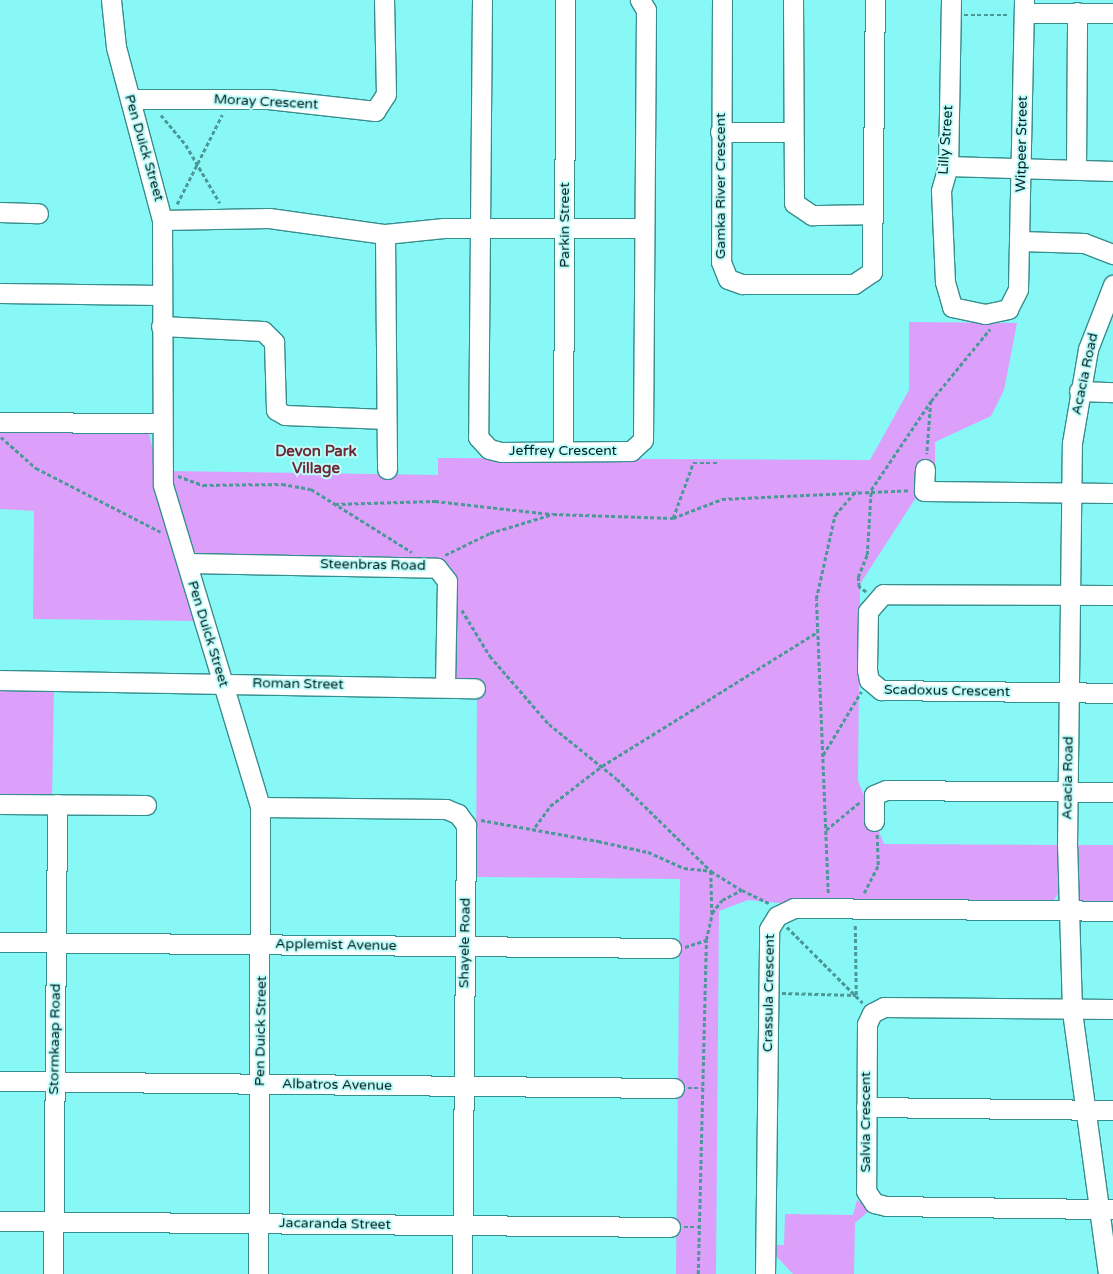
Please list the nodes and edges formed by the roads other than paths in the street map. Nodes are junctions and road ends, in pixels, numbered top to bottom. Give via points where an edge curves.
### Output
1 (111, 0) edge
2 (384, 0) edge
3 (482, 0) edge
4 (565, 0) edge
5 (640, 0) edge
6 (722, 0) edge
7 (793, 0) edge
8 (875, 0) edge
9 (951, 7) edge
10 (1024, 7) edge
11 (1076, 12) junction
12 (1113, 13) edge
13 (130, 99) junction
14 (720, 132) junction
15 (791, 132) junction
16 (948, 166) junction
17 (1021, 169) junction
18 (1076, 169) junction
19 (1113, 171) edge
20 (0, 212) edge
21 (38, 213) dead end
22 (873, 214) junction
23 (168, 220) junction
24 (481, 228) junction
25 (565, 228) junction
26 (644, 228) junction
27 (385, 234) junction
28 (1020, 241) junction
29 (1113, 254) edge
30 (1113, 285) edge
31 (1018, 289) joint
32 (0, 294) edge
33 (162, 295) junction
34 (161, 326) junction
35 (1079, 391) junction
36 (1113, 392) edge
37 (386, 419) junction
38 (0, 422) edge
39 (160, 423) junction
40 (564, 450) junction
41 (386, 469) dead end
42 (925, 469) road end
43 (1069, 493) junction
44 (1113, 493) edge
45 (187, 563) junction
46 (1069, 594) junction
47 (1113, 595) edge
48 (0, 680) edge
49 (223, 683) junction
50 (445, 686) junction
51 (475, 688) dead end
52 (1069, 693) junction
53 (1113, 693) edge
54 (1068, 792) junction
55 (1113, 792) edge
56 (0, 804) edge
57 (57, 804) junction
58 (146, 805) dead end
59 (260, 807) junction
60 (874, 821) road end
61 (1067, 910) junction
62 (1113, 911) edge
63 (0, 942) edge
64 (56, 942) junction
65 (261, 944) junction
66 (465, 946) junction
67 (671, 948) road end
68 (1113, 1009) edge
69 (1072, 1010) junction
70 (0, 1081) edge
71 (55, 1082) junction
72 (260, 1084) junction
73 (464, 1086) junction
74 (674, 1088) dead end
75 (866, 1107) junction
76 (1089, 1110) junction
77 (1113, 1110) edge
78 (1108, 1209) edge
79 (0, 1221) edge
80 (53, 1221) junction
81 (259, 1223) junction
82 (462, 1225) junction
83 (670, 1228) dead end
84 (53, 1274) edge
85 (258, 1274) edge
86 (462, 1274) edge
87 (765, 1274) edge
88 (1108, 1274) edge

1 - 13 street, Pen Duick Street via 116,47
2 - 13 street, Moray Crescent via 386,94 381,108 366,112 303,102
3 - 24 street, Jeffrey Crescent
4 - 25 street, Parkin Street
5 - 26 street, Jeffrey Crescent via 646,10
6 - 14 street, Gamka River Crescent
7 - 15 street
8 - 22 street, Gamka River Crescent
9 - 16 street, Lilly Street
10 - 11 street
10 - 17 street, Witpeer Street
11 - 12 street
11 - 18 street
13 - 23 street, Pen Duick Street
14 - 15 street
14 - 22 street, Gamka River Crescent via 721,262 728,279 742,284 862,282 874,262
15 - 22 street via 791,192 801,211
16 - 17 street
16 - 31 street, Lilly Street via 941,191 947,301 952,307 967,313 1002,311 1014,304
17 - 18 street
17 - 28 street, Witpeer Street
18 - 19 street
20 - 21 street
23 - 27 street via 269,218
23 - 33 street, Pen Duick Street
24 - 25 street
24 - 27 street
24 - 40 street, Jeffrey Crescent via 478,437 489,449 501,452
25 - 26 street
25 - 40 street, Parkin Street
26 - 40 street, Jeffrey Crescent via 643,440 631,451
27 - 37 street
28 - 29 street via 1084,243
28 - 31 street, Witpeer Street
30 - 35 street, Acacia Road via 1093,330
32 - 33 street
33 - 34 street, Pen Duick Street
34 - 37 street via 263,331 275,349 276,410 285,415
34 - 39 street, Pen Duick Street
35 - 36 street
35 - 43 street, Acacia Road
37 - 41 street
38 - 39 street
39 - 45 street, Pen Duick Street via 161,469
42 - 43 street via 924,491
43 - 44 street
43 - 46 street, Acacia Road
45 - 49 street, Pen Duick Street
45 - 50 street, Steenbras Road via 428,565 445,576
46 - 47 street
46 - 52 street, Acacia Road
46 - 52 street, Scadoxus Crescent via 895,592 875,598 868,611 867,670 874,687
48 - 49 street, Roman Street
49 - 50 street, Roman Street
49 - 59 street, Pen Duick Street
50 - 51 street, Roman Street
52 - 53 street, Scadoxus Crescent
52 - 54 street, Acacia Road
54 - 55 street
54 - 60 street via 886,790 874,795
54 - 61 street, Acacia Road
56 - 57 street
57 - 58 street
57 - 64 street, Stormkaap Road
59 - 65 street, Pen Duick Street
59 - 66 street, Shayele Road via 446,809 458,814 466,825
61 - 62 street, Crassula Crescent
61 - 69 street, Acacia Road
61 - 87 street, Crassula Crescent via 794,908 777,916 769,929
63 - 64 street, Applemist Avenue
64 - 65 street, Applemist Avenue
64 - 71 street, Stormkaap Road
65 - 66 street, Applemist Avenue
65 - 72 street, Pen Duick Street
66 - 67 street, Applemist Avenue
66 - 73 street, Shayele Road
68 - 69 street
69 - 75 street, Salvia Crescent via 884,1007 872,1013 867,1024
69 - 76 street, Acacia Road
70 - 71 street, Albatros Avenue
71 - 72 street, Albatros Avenue
71 - 80 street, Stormkaap Road
72 - 73 street, Albatros Avenue
72 - 81 street, Pen Duick Street
73 - 74 street, Albatros Avenue
73 - 82 street, Shayele Road
75 - 76 street
75 - 78 street, Salvia Crescent via 866,1190 874,1203
76 - 77 street
76 - 78 street, Acacia Road
78 - 88 street, Acacia Road
79 - 80 street, Jacaranda Street
80 - 81 street, Jacaranda Street
80 - 84 street, Stormkaap Road
81 - 82 street, Jacaranda Street
81 - 85 street, Pen Duick Street
82 - 83 street, Jacaranda Street
82 - 86 street, Shayele Road

